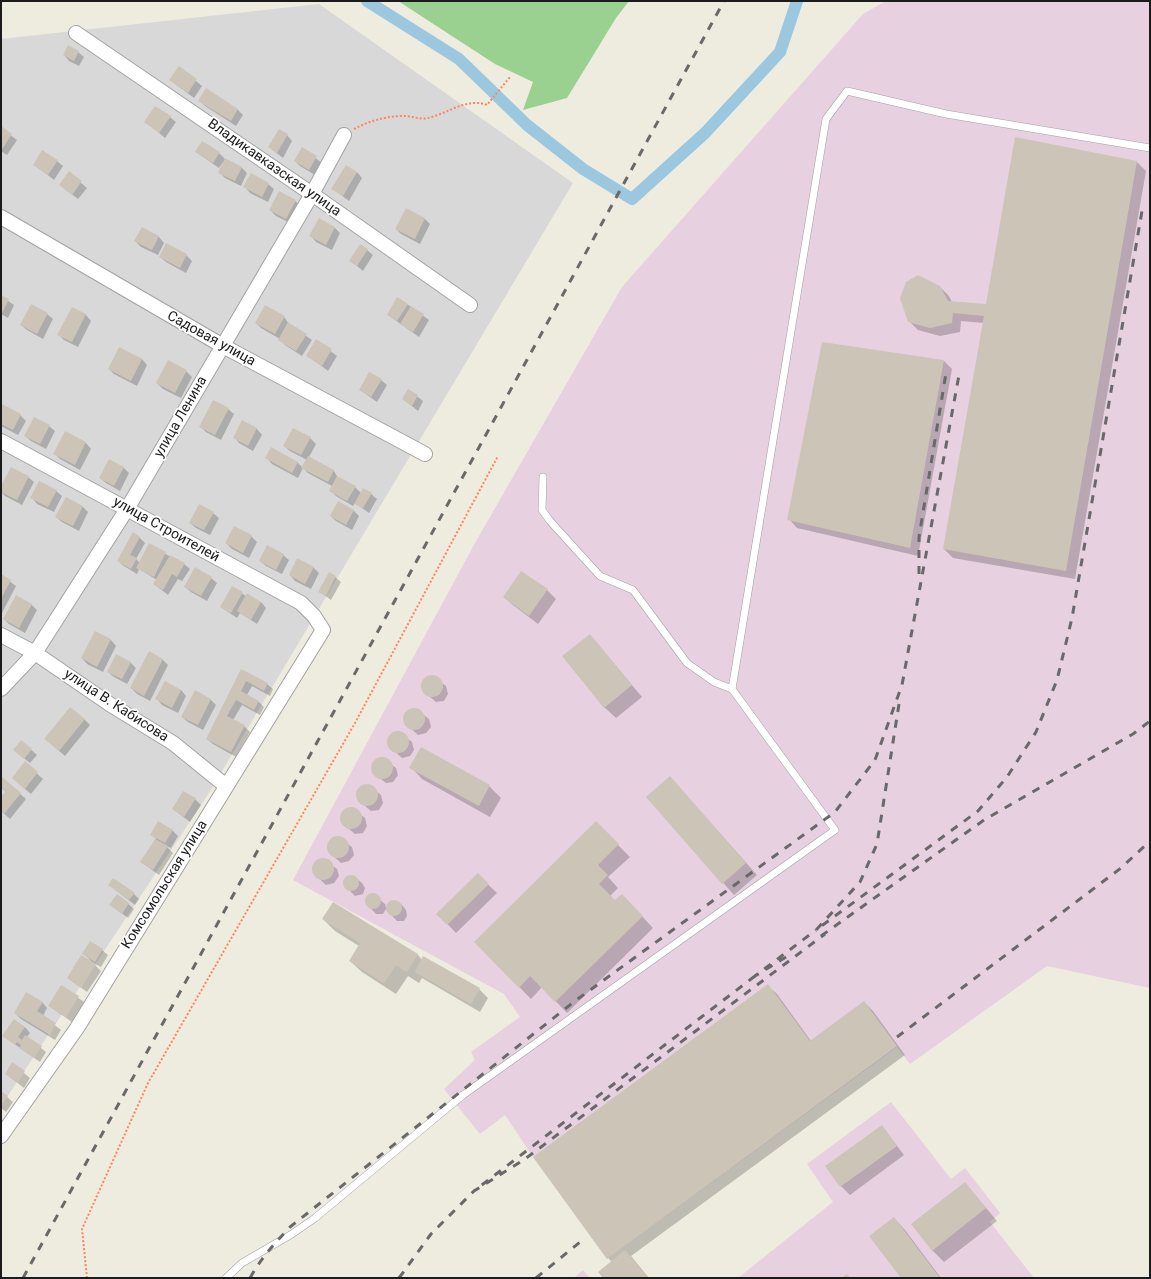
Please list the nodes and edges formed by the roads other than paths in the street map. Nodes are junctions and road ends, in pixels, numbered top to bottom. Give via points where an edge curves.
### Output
1 (76, 33) dead end
2 (344, 135) road end
3 (1150, 148) edge
4 (312, 194) junction
5 (1, 217) edge
6 (470, 306) dead end
7 (223, 346) junction
8 (1, 441) edge
9 (425, 454) dead end
10 (543, 477) dead end
11 (127, 509) junction
12 (323, 630) joint
13 (1, 635) edge
14 (35, 653) junction
15 (1, 689) edge
16 (732, 689) junction
17 (226, 786) junction
18 (1, 1136) edge
19 (226, 1278) edge

1 - 4 street, Владикавказская улица
2 - 4 street, улица Ленина
3 - 16 lane via 946,114 847,91 826,119
4 - 6 street, Владикавказская улица
4 - 7 street, улица Ленина
5 - 7 street, Садовая улица
7 - 9 street, Садовая улица
7 - 11 street, улица Ленина
8 - 11 street, улица Строителей
10 - 16 lane via 542,510 550,521 600,576 633,590 687,663 714,682
11 - 12 street, улица Строителей via 301,603
11 - 14 street, улица Ленина
12 - 17 street, Комсомольская улица
13 - 14 street, улица В. Кабисова
14 - 15 street, улица Ленина
14 - 17 street, улица В. Кабисова via 111,705 173,743
16 - 19 lane via 835,830 459,1098 315,1218 242,1262
17 - 18 street, Комсомольская улица via 77,1028

